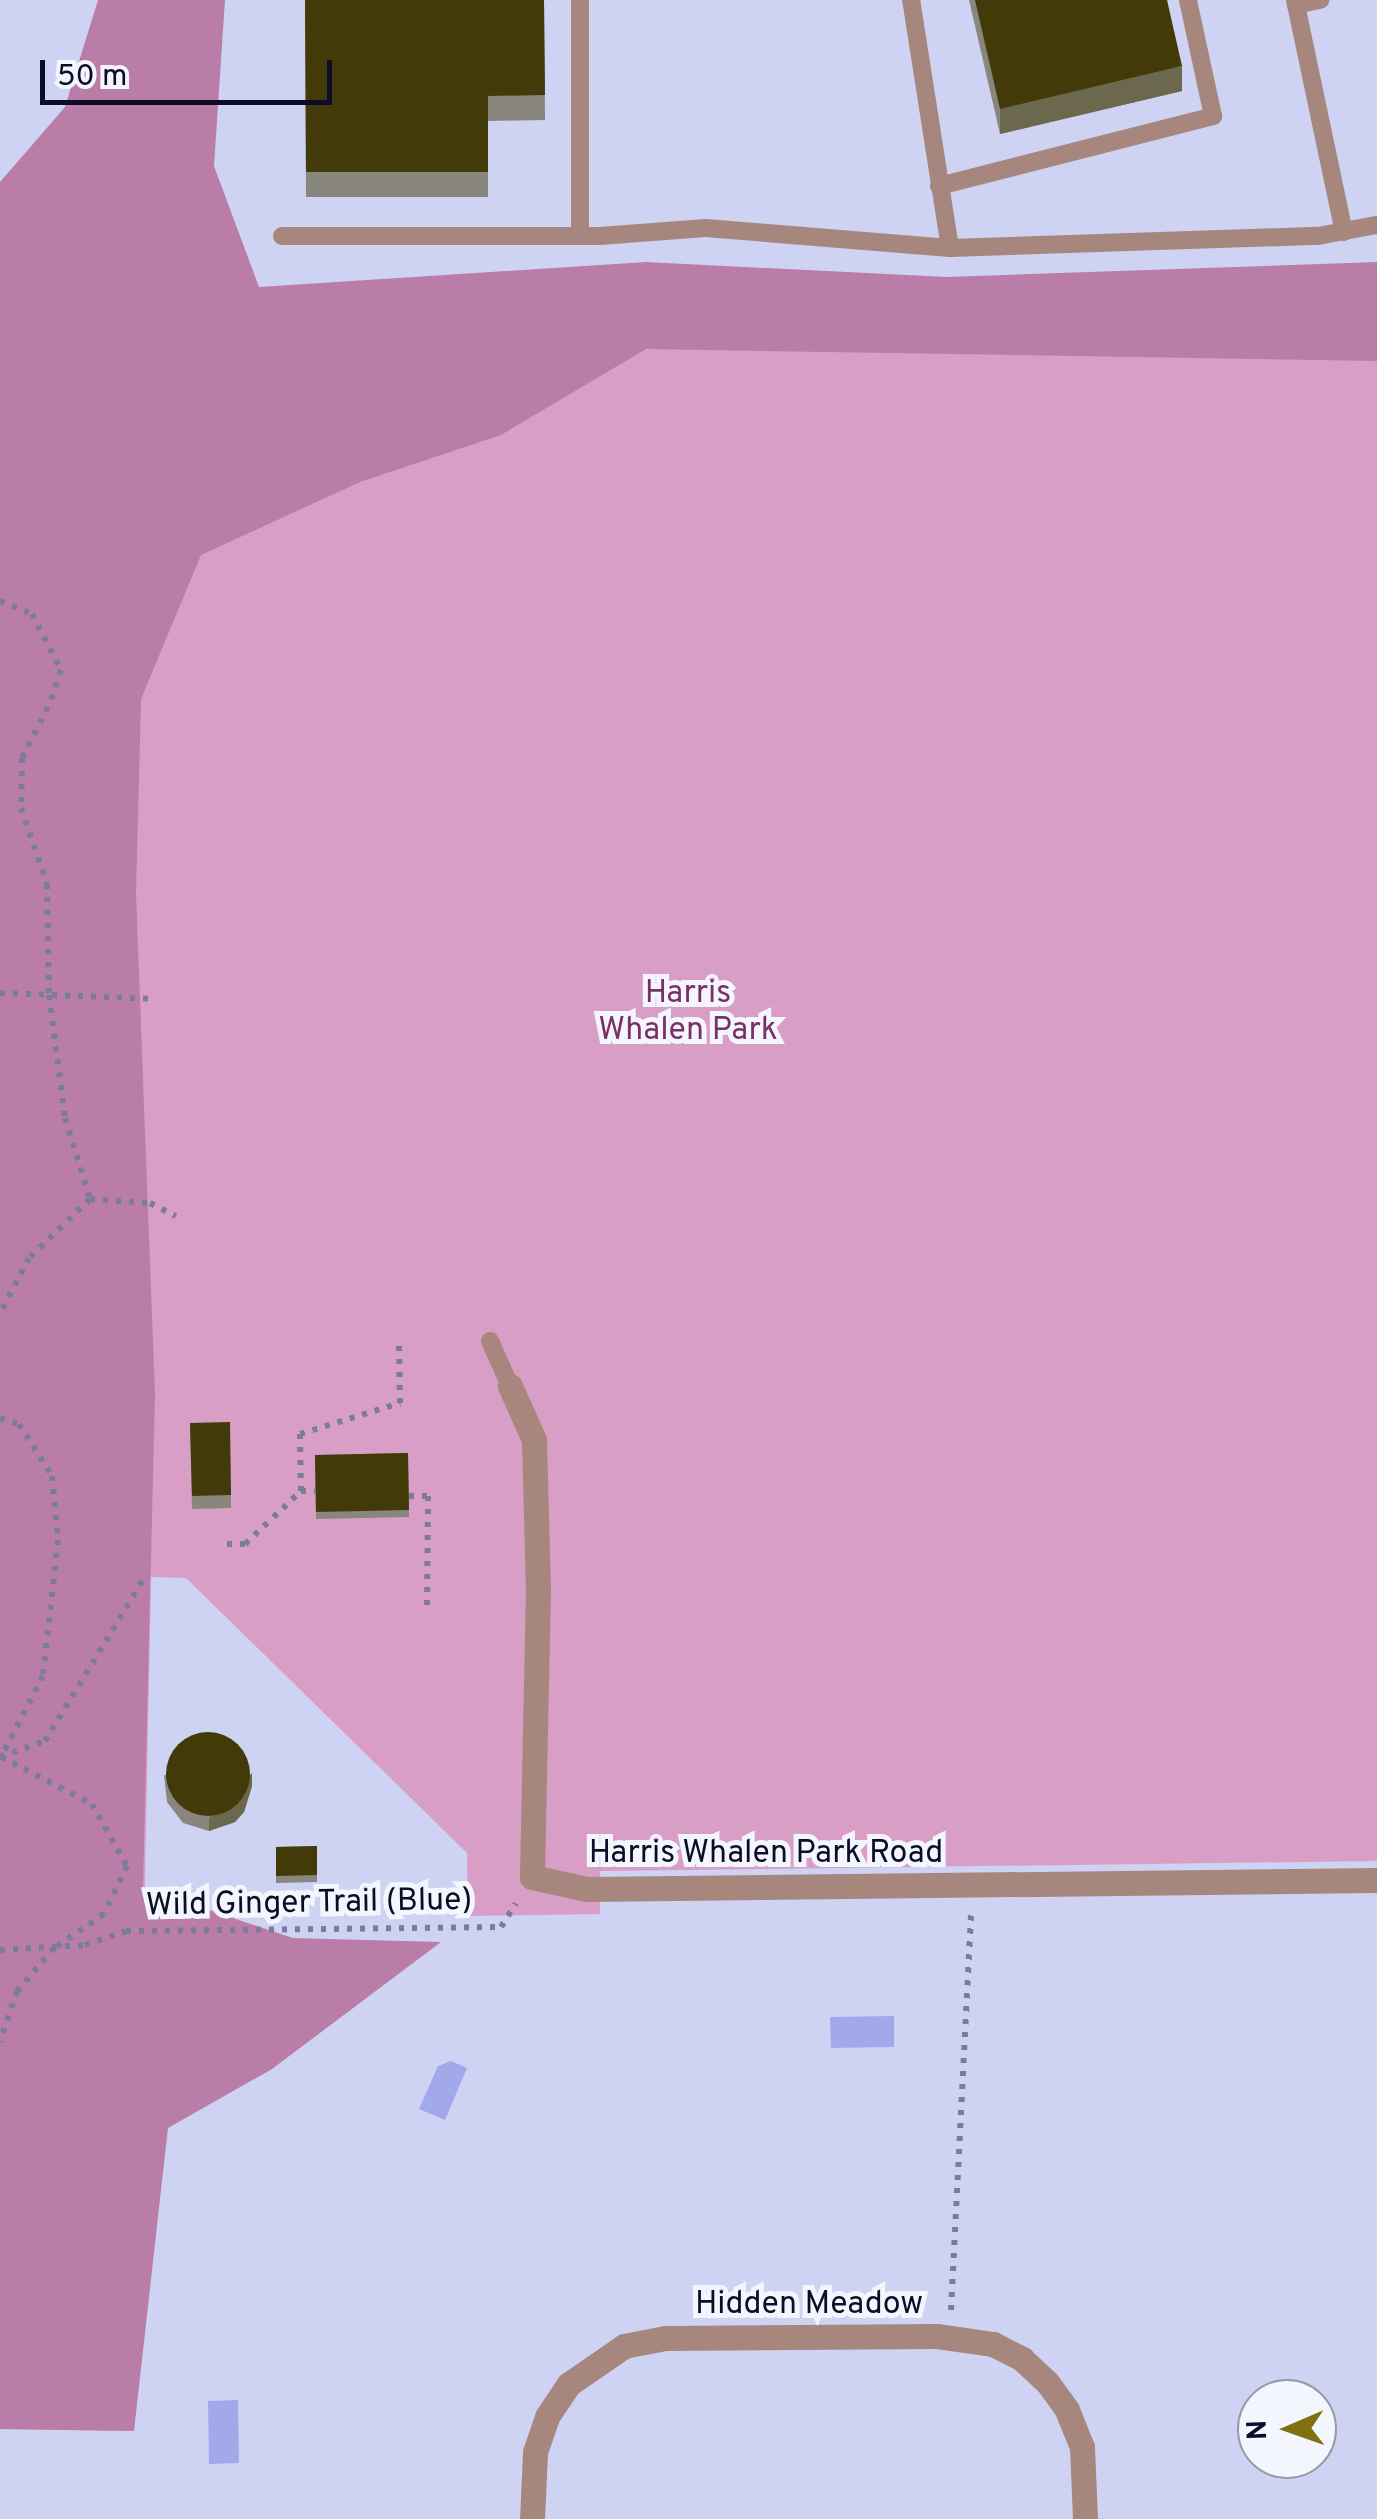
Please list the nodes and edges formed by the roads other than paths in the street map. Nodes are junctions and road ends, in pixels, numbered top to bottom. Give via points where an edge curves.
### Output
1 (580, 0) edge
2 (911, 0) edge
3 (1188, 0) edge
4 (1320, 0) edge
5 (1295, 2) edge
6 (940, 186) junction
7 (1377, 225) edge
8 (1344, 232) junction
9 (282, 236) dead end
10 (580, 236) junction
11 (950, 248) junction
12 (490, 1342) dead end
13 (510, 1386) joint
14 (1377, 1880) edge
15 (532, 2519) edge
16 (1085, 2519) edge

1 - 10 lane
2 - 6 lane
3 - 6 lane via 1213,116
4 - 5 lane
5 - 8 lane
6 - 11 lane
7 - 8 lane
8 - 11 lane
9 - 10 lane
10 - 11 lane via 706,228
12 - 13 lane
13 - 14 street, Harris Whalen Park Road via 534,1440 532,1876 587,1890
15 - 16 street, Hidden Meadow via 535,2452 548,2415 570,2384 624,2346 665,2338 950,2336 993,2344 1047,2382 1082,2447

